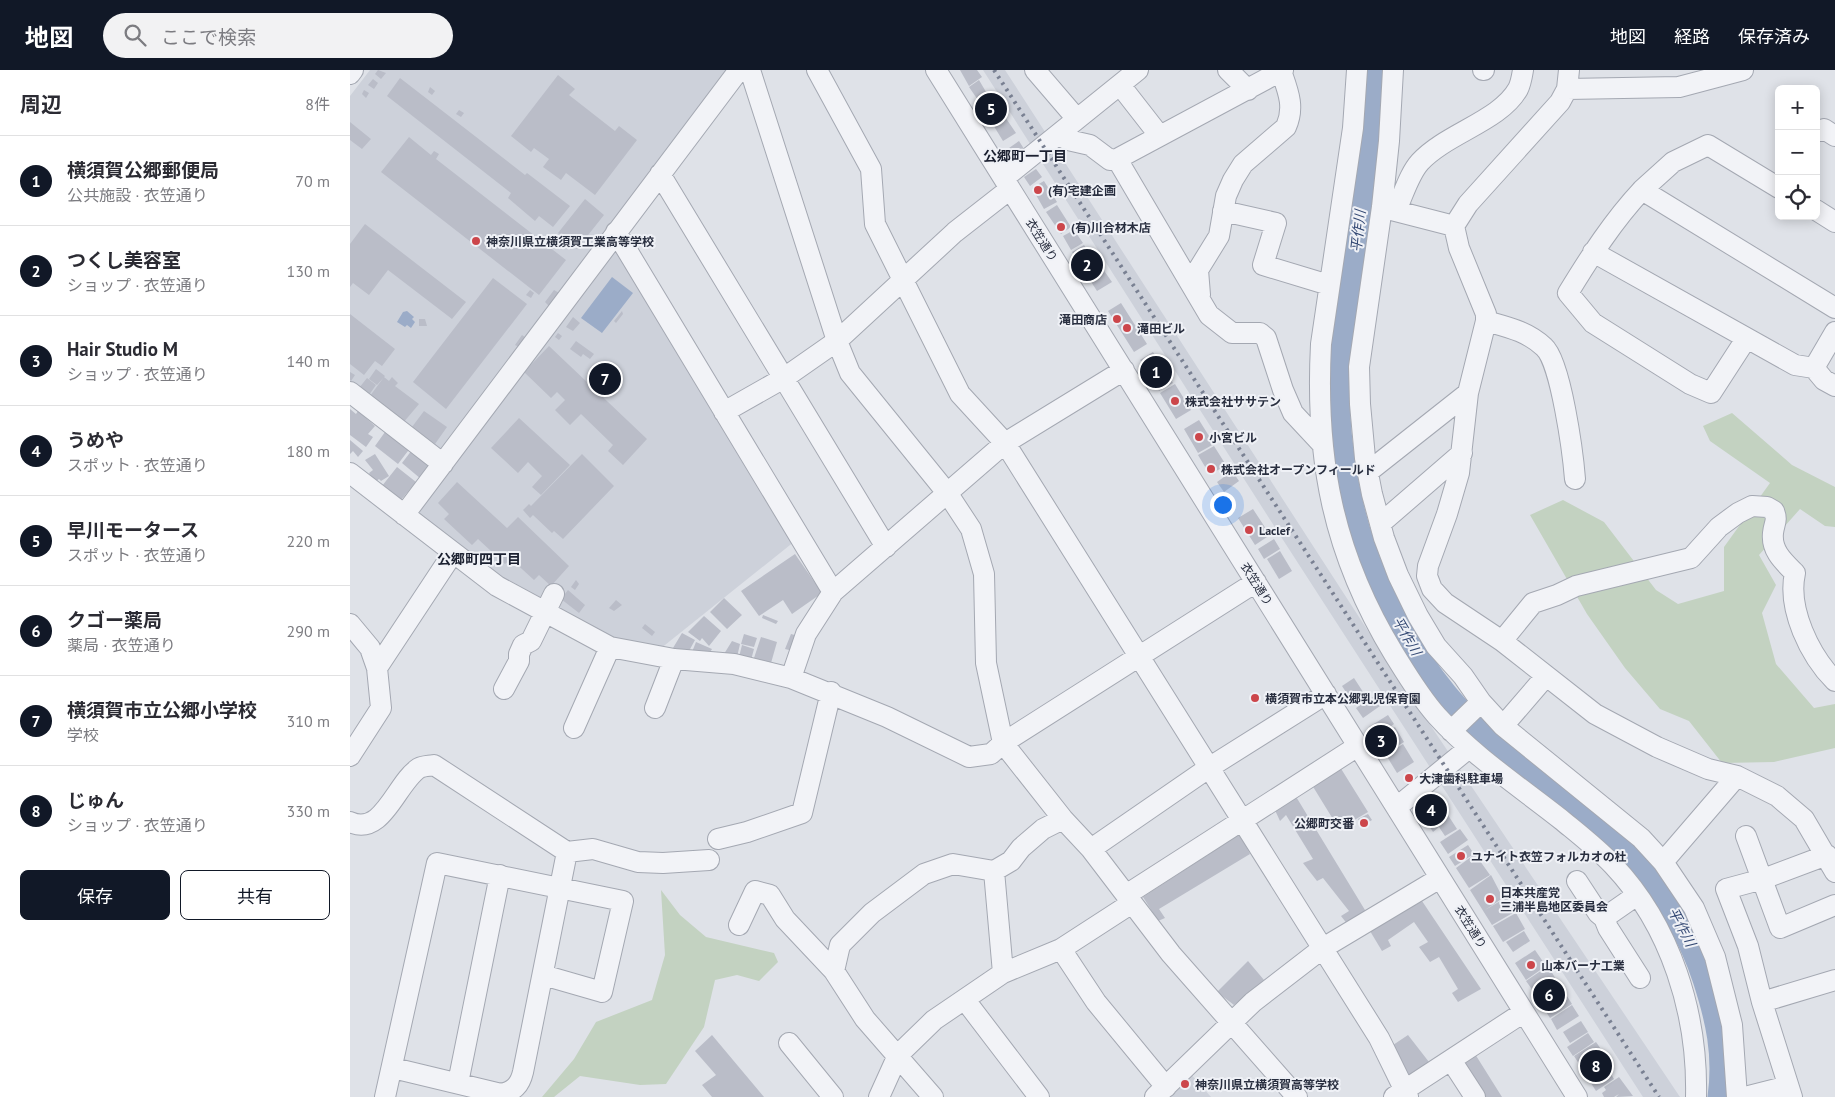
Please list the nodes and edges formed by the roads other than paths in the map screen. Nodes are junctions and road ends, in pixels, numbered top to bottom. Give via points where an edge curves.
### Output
1 (353, 70) edge
2 (738, 70) edge
3 (750, 70) edge
4 (817, 70) edge
5 (936, 70) edge
6 (1035, 70) edge
7 (1138, 70) edge
8 (1228, 70) edge
9 (1357, 70) edge
10 (1393, 70) edge
11 (1523, 70) edge
12 (1743, 70) edge
13 (1282, 71) edge
14 (350, 74) edge
15 (1568, 80) edge
16 (1120, 85) junction
17 (1248, 90) junction
18 (1077, 119) junction
19 (1820, 130) edge
20 (1059, 135) junction
21 (1159, 135) junction
22 (1835, 136) edge
23 (1117, 159) junction
24 (660, 174) junction
25 (1775, 183) edge
26 (1007, 184) junction
27 (1642, 190) junction
28 (1389, 209) junction
29 (1223, 211) junction
30 (1820, 213) edge
31 (1835, 222) edge
32 (1454, 226) junction
33 (616, 232) junction
34 (1593, 252) junction
35 (903, 281) junction
36 (1329, 285) junction
37 (1199, 300) junction
38 (1835, 308) edge
39 (1486, 321) junction
40 (1835, 332) edge
41 (1746, 339) junction
42 (837, 341) junction
43 (1814, 368) junction
44 (1124, 370) junction
45 (784, 378) junction
46 (1835, 386) edge
47 (350, 392) edge
48 (1468, 393) junction
49 (724, 412) junction
50 (1005, 443) junction
51 (1321, 443) junction
52 (1462, 453) junction
53 (443, 464) junction
54 (1368, 472) junction
55 (350, 473) edge
56 (1575, 479) dead end
57 (948, 494) junction
58 (404, 515) junction
59 (1380, 524) junction
60 (886, 547) junction
61 (453, 553) junction
62 (1256, 582) junction
63 (833, 592) junction
64 (554, 594) dead end
65 (544, 612) junction
66 (350, 624) edge
67 (1502, 641) junction
68 (610, 647) junction
69 (1139, 655) junction
70 (674, 659) junction
71 (377, 668) junction
72 (1546, 676) junction
73 (792, 678) junction
74 (1835, 681) edge
75 (504, 689) dead end
76 (831, 692) junction
77 (1326, 694) junction
78 (1480, 703) junction
79 (655, 708) dead end
80 (1503, 726) junction
81 (574, 728) dead end
82 (1452, 730) junction
83 (1003, 743) junction
84 (1358, 746) junction
85 (1470, 748) junction
86 (350, 756) edge
87 (1210, 767) junction
88 (1737, 776) junction
89 (1397, 807) junction
90 (1063, 819) junction
91 (1243, 820) junction
92 (350, 822) edge
93 (1746, 836) dead end
94 (718, 839) dead end
95 (1091, 848) junction
96 (568, 852) junction
97 (709, 860) dead end
98 (1663, 862) junction
99 (1831, 864) edge
100 (994, 871) junction
101 (500, 875) junction
102 (1440, 878) junction
103 (1763, 879) junction
104 (1577, 881) dead end
105 (561, 886) junction
106 (1637, 895) junction
107 (1129, 899) junction
108 (1835, 905) edge
109 (1604, 918) junction
110 (739, 925) dead end
111 (1323, 948) junction
112 (1061, 949) junction
113 (834, 971) junction
114 (1003, 973) junction
115 (543, 975) junction
116 (1640, 978) dead end
117 (1835, 980) edge
118 (965, 1000) junction
119 (1762, 1002) junction
120 (1524, 1012) junction
121 (1232, 1023) junction
122 (789, 1043) dead end
123 (898, 1056) junction
124 (1451, 1060) junction
125 (393, 1068) junction
126 (458, 1083) junction
127 (1160, 1092) edge
128 (1790, 1092) edge
129 (1402, 1095) edge
130 (385, 1097) edge
131 (833, 1097) edge
132 (879, 1097) edge
133 (933, 1097) edge
134 (1039, 1097) edge
135 (1297, 1097) edge
136 (1475, 1097) edge
137 (1577, 1097) edge
138 (1697, 1097) edge
139 (1737, 1097) edge
140 (1745, 1097) edge

1 - 14 street
2 - 24 street
3 - 42 street
4 - 35 street via 871,169 875,224
5 - 26 street, 衣笠通り
6 - 18 street
7 - 16 street
8 - 17 street
9 - 36 street via 1353,128
10 - 28 street
11 - 28 street via 1518,88 1507,102 1494,114 1450,137 1420,162
12 - 15 street via 1679,87
13 - 17 street
13 - 29 street via 1292,104 1289,120 1286,127 1243,164 1233,180
15 - 32 street via 1560,102 1468,204
16 - 18 street
16 - 21 street
17 - 21 street
18 - 20 street
19 - 22 street via 1824,129
20 - 23 street via 1090,145 1110,160
20 - 26 street
21 - 23 street
23 - 37 street
24 - 33 street
24 - 45 street
25 - 27 street via 1708,145 1672,162
26 - 35 street
26 - 44 street, 衣笠通り
27 - 34 street
27 - 38 street
28 - 32 street
28 - 54 street via 1358,367
29 - 36 street via 1276,223 1263,265
29 - 37 street via 1219,236 1198,270
30 - 31 street
32 - 39 street
33 - 49 street
33 - 53 street
34 - 41 street
34 - 41 street via 1568,293 1593,323 1690,384 1711,393
35 - 42 street
35 - 50 street via 960,394
36 - 51 street via 1319,379
37 - 51 street via 1220,325 1232,333 1260,333 1266,338 1293,413
39 - 48 street
39 - 56 street via 1523,332 1546,348 1554,361 1573,447
40 - 43 street
41 - 43 street via 1794,365
42 - 45 street
42 - 57 street via 850,373
43 - 46 street via 1824,380
44 - 50 street
44 - 62 street, 衣笠通り
45 - 49 street
45 - 60 street
47 - 53 street
48 - 52 street
48 - 54 street
49 - 63 street
50 - 57 street
50 - 69 street
51 - 82 street via 1334,514 1369,611 1420,693
52 - 59 street
52 - 67 street via 1459,474 1427,576 1432,589 1445,603
53 - 58 street
54 - 59 street
55 - 58 street
57 - 60 street
57 - 83 street via 971,529 984,574 986,663
58 - 61 street
59 - 78 street via 1398,575 1418,616 1436,646
60 - 63 street
61 - 65 street via 497,586
61 - 71 street
62 - 69 street
62 - 77 street, 衣笠通り
63 - 73 street via 806,634
64 - 65 street
65 - 68 street
65 - 75 street via 531,641 523,645 518,654 518,661
66 - 71 street via 370,648
67 - 72 street
67 - 74 street via 1532,603 1576,586 1691,558 1719,527 1752,506 1774,511 1777,519 1773,544 1778,556 1795,573 1792,585 1795,607 1813,650
68 - 70 street
68 - 81 street
69 - 83 street
69 - 87 street
70 - 73 street via 734,664
70 - 79 street
71 - 86 street via 381,708
72 - 80 street
72 - 88 street via 1595,714 1627,732 1708,769
73 - 76 street
76 - 83 street via 969,757 990,754
76 - 94 street via 802,813
77 - 84 street, 衣笠通り
77 - 87 street
78 - 80 street
78 - 82 street
80 - 98 street via 1641,838
82 - 85 street
83 - 90 street
84 - 89 street, 衣笠通り
84 - 91 street
85 - 89 street
85 - 106 street via 1594,847 1613,864
87 - 91 street
87 - 95 street
88 - 98 street
88 - 99 street via 1778,796 1804,820
89 - 102 street, 衣笠通り
90 - 95 street
90 - 100 street via 1043,829 1011,861
91 - 107 street
91 - 111 street
92 - 96 street via 362,826 372,823 409,777 420,767 434,765
93 - 103 street
95 - 107 street
96 - 97 street via 593,850 638,862
96 - 105 street
98 - 139 street via 1694,908 1714,958 1732,1025
99 - 103 street
100 - 113 street via 953,864 924,874 872,913 840,945
100 - 114 street
101 - 105 street
101 - 125 street via 437,863
101 - 126 street
102 - 111 street
102 - 120 street, 衣笠通り
103 - 108 street via 1780,928
103 - 119 street via 1726,890 1748,946
104 - 109 street
105 - 115 street
105 - 115 street via 623,900 602,992
106 - 109 street
106 - 138 street via 1667,948 1689,1011 1697,1067
107 - 112 street
107 - 121 street via 1171,954
109 - 116 street
110 - 113 street via 756,891 770,895 785,918
111 - 121 street via 1252,1002
111 - 129 street via 1379,1038
112 - 114 street
112 - 127 street
113 - 123 street via 865,1019
114 - 118 street
115 - 126 street via 518,1085 511,1092 501,1094
117 - 119 street
118 - 123 street via 934,1020
118 - 134 street
119 - 128 street
120 - 124 street
120 - 137 street, 衣笠通り
121 - 127 street
121 - 135 street
122 - 131 street
123 - 132 street
123 - 133 street
124 - 129 street
124 - 136 street
125 - 126 street
125 - 130 street
128 - 140 street

